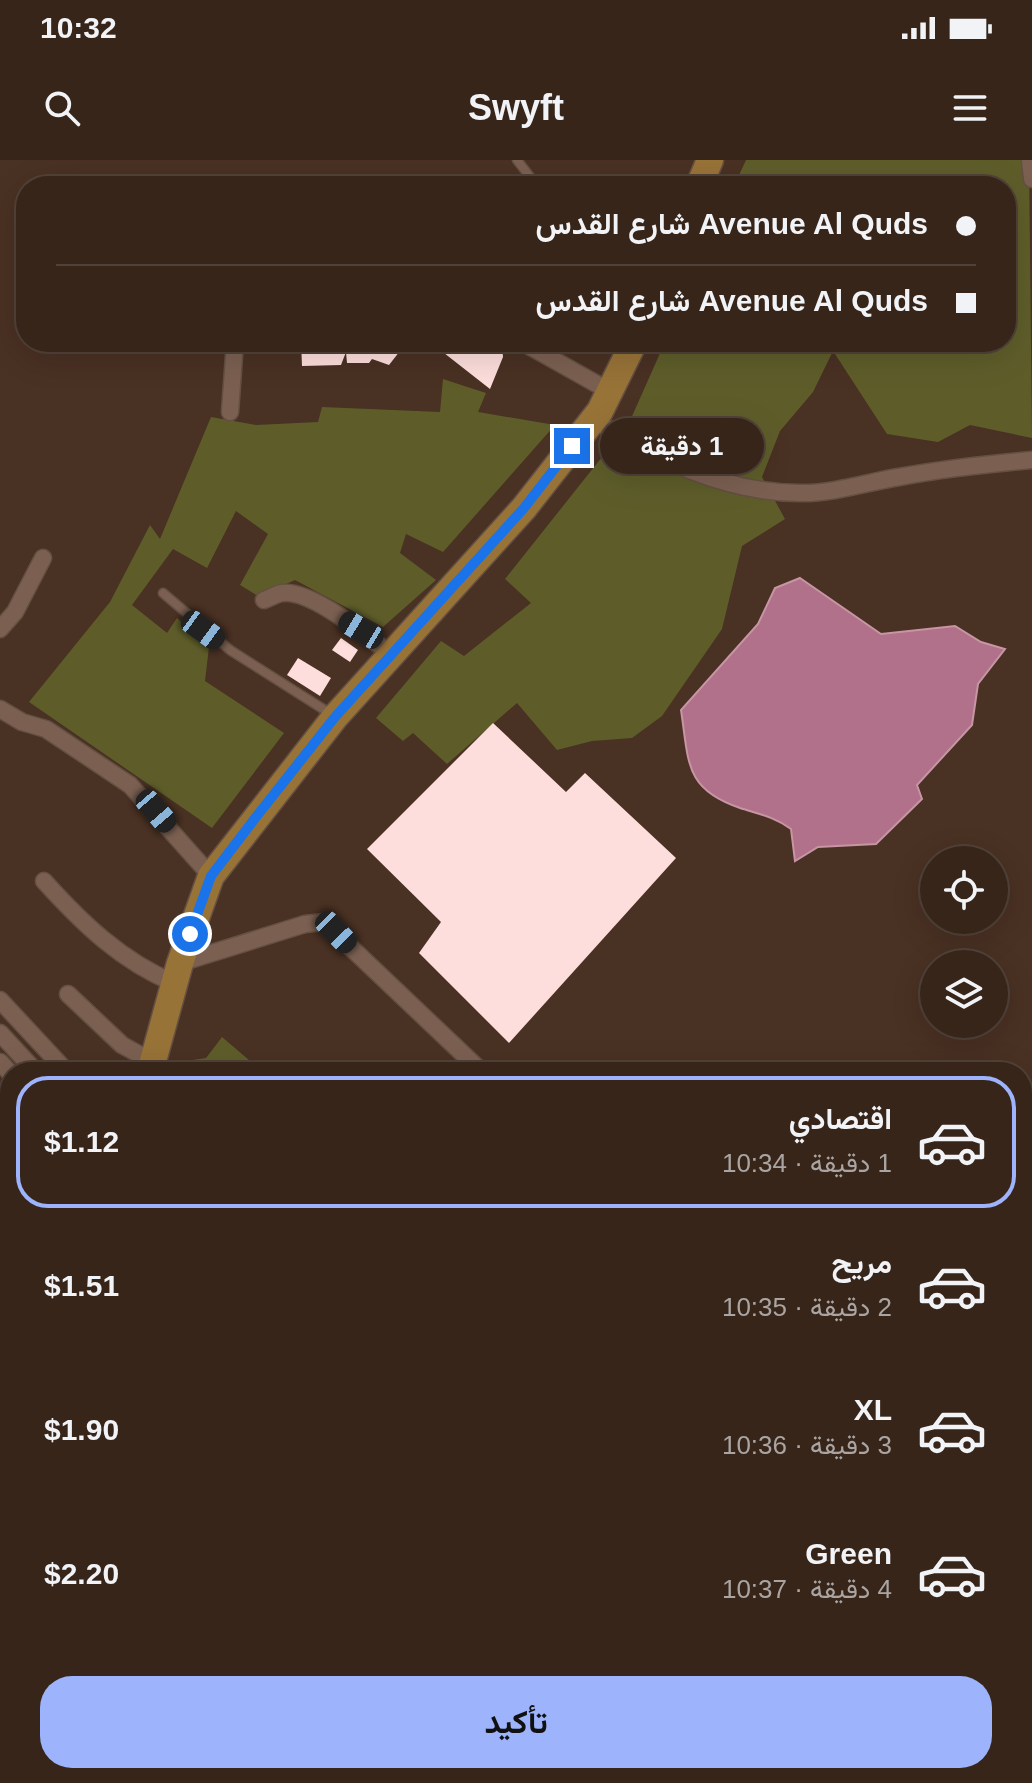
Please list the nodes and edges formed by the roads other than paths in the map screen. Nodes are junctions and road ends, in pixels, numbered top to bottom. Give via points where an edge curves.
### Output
1 (517, 160) edge
2 (1030, 160) edge
3 (529, 176) edge
4 (1032, 179) edge
5 (234, 352) edge
6 (540, 352) edge
7 (629, 352) edge
8 (611, 392) junction
9 (230, 412) dead end
10 (593, 419) junction
11 (1032, 460) edge
12 (43, 558) dead end
13 (163, 593) dead end
14 (264, 600) dead end
15 (0, 629) edge
16 (390, 654) junction
17 (0, 709) edge
18 (335, 717) junction
19 (211, 876) junction
20 (44, 881) dead end
21 (177, 973) junction
22 (68, 994) dead end
23 (0, 1000) edge
24 (0, 1033) edge
25 (27, 1062) edge
26 (58, 1062) edge
27 (144, 1062) edge
28 (152, 1062) edge
29 (471, 1062) edge

1 - 3 lane
2 - 4 street
5 - 9 street
6 - 8 street
7 - 8 main road
8 - 10 main road
10 - 11 street via 639,449 729,483 773,492 805,493
10 - 16 main road via 524,508
12 - 15 street via 15,612
13 - 18 lane via 230,650
14 - 16 street via 284,593 300,595 361,630
16 - 18 main road
17 - 19 street via 46,729 130,785
18 - 19 main road
19 - 21 main road
20 - 21 street via 141,969
21 - 28 main road
21 - 29 street via 305,924 324,922
22 - 27 street
23 - 26 street
24 - 25 street

